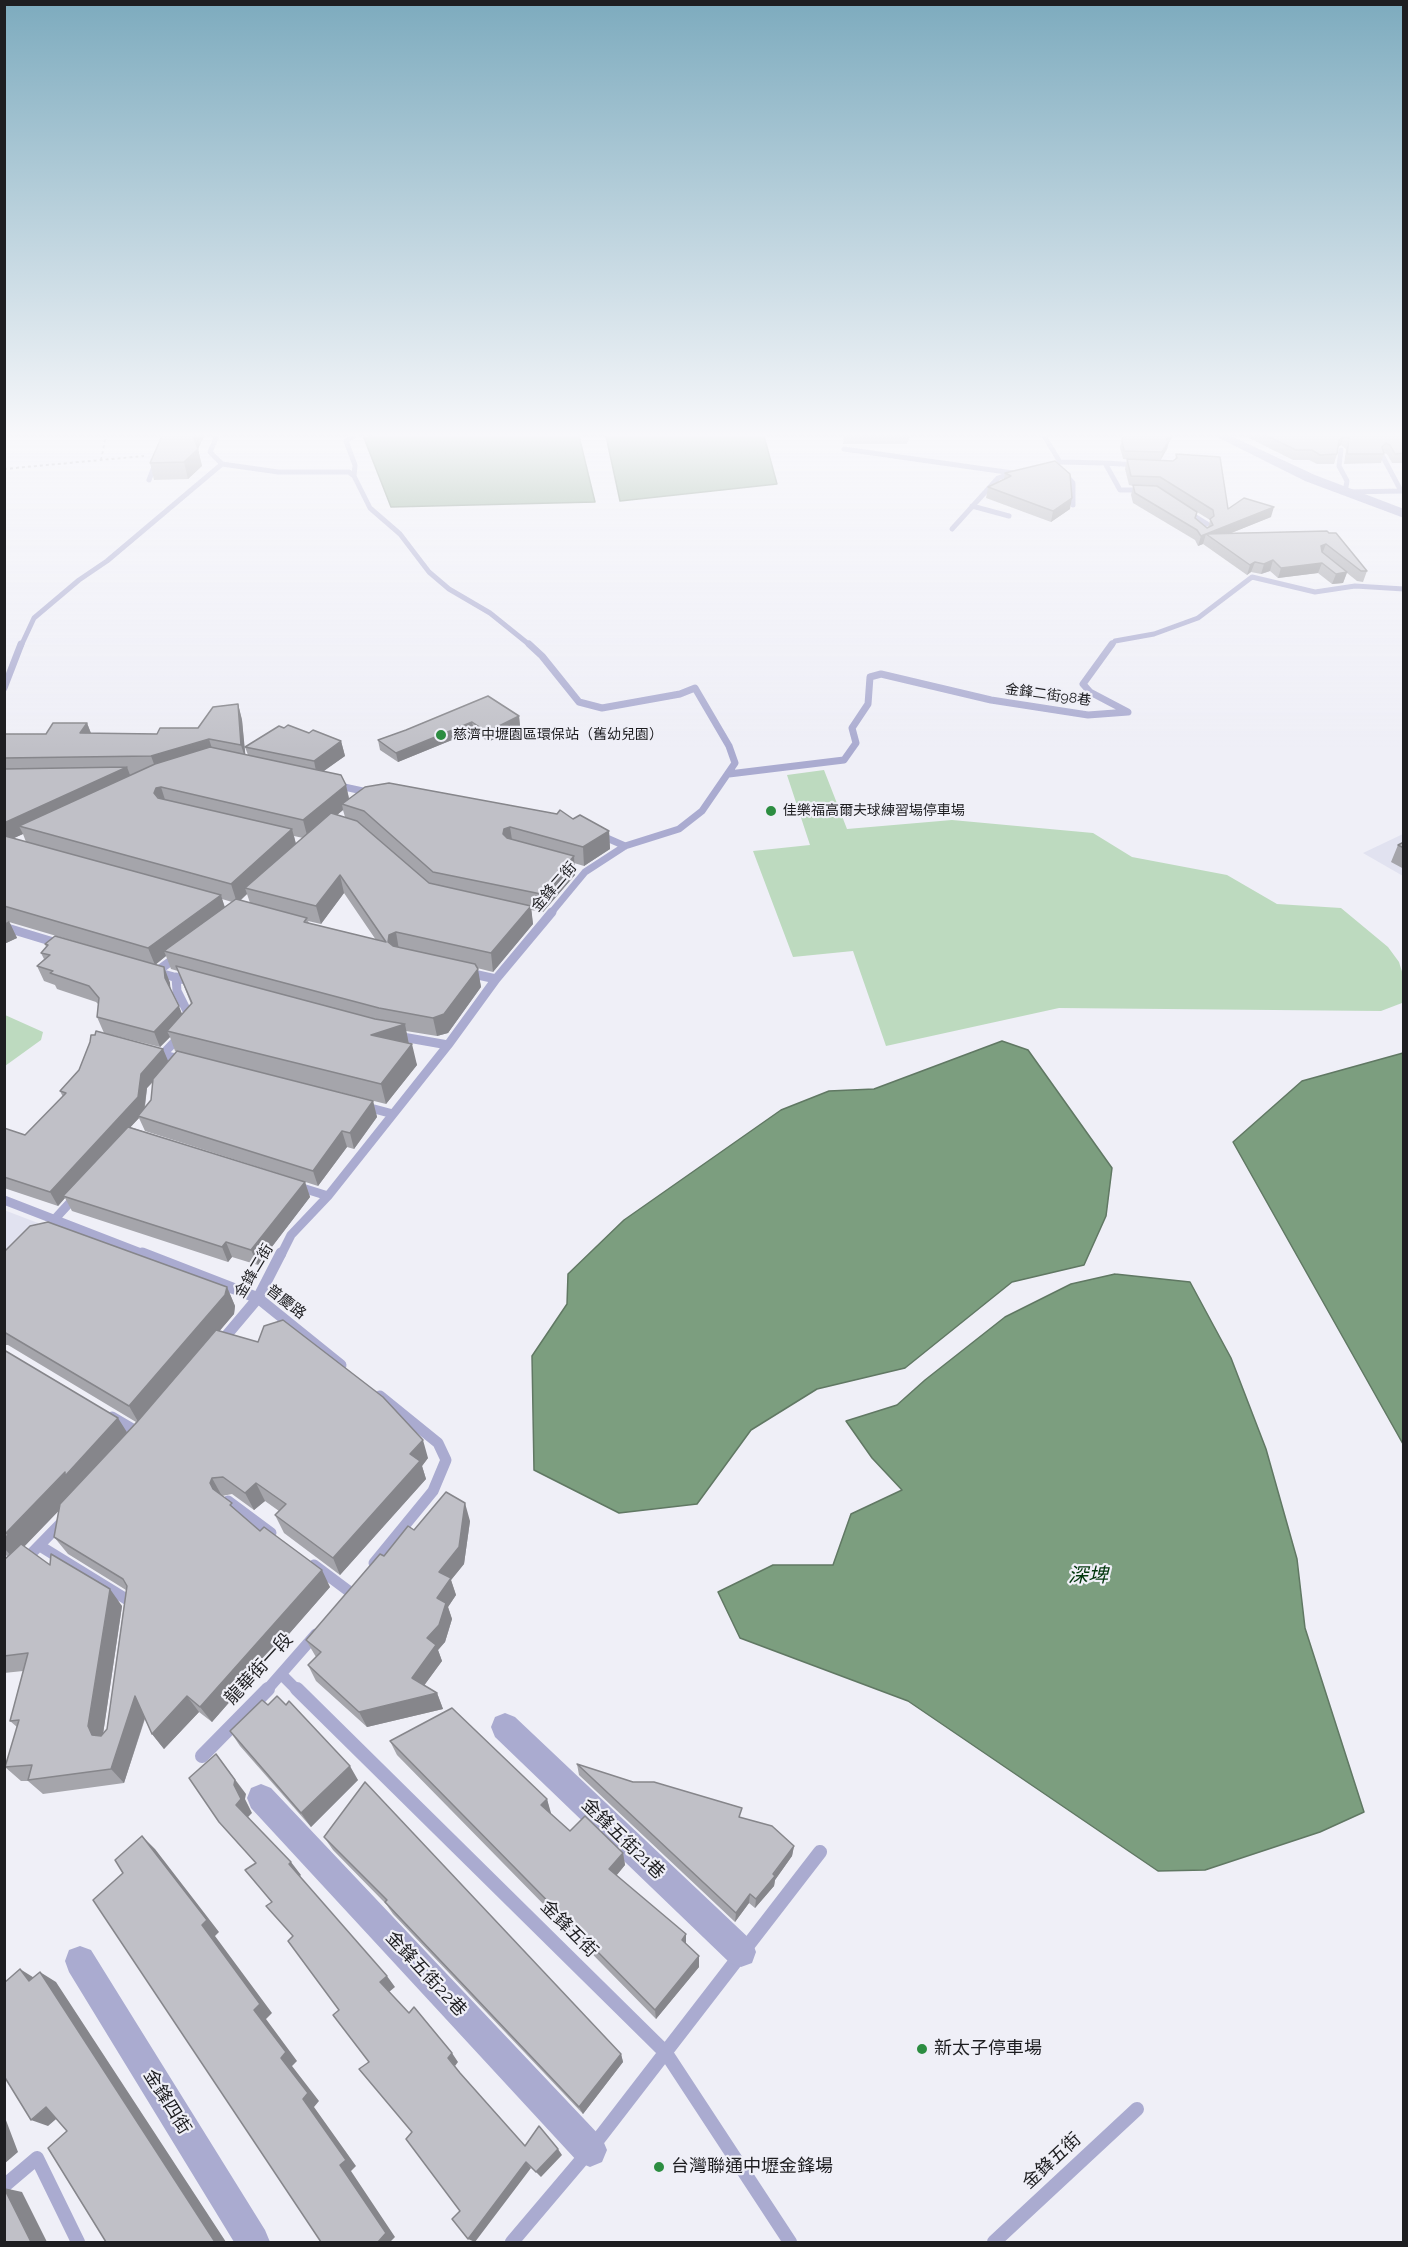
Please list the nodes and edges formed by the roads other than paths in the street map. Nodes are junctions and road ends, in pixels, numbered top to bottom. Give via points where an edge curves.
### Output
1 (130, 541) edge
2 (405, 541) edge
3 (1347, 579) edge
4 (1355, 586) junction
5 (1404, 589) edge
6 (4, 688) edge
7 (729, 774) junction
8 (327, 784) edge
9 (372, 793) junction
10 (384, 795) edge
11 (363, 800) edge
12 (587, 830) edge
13 (625, 846) junction
14 (535, 918) dead end
15 (546, 920) junction
16 (4, 927) edge
17 (69, 947) edge
18 (184, 951) edge
19 (145, 969) edge
20 (156, 972) junction
21 (464, 972) edge
22 (176, 977) junction
23 (496, 979) junction
24 (199, 984) edge
25 (393, 1035) edge
26 (448, 1045) junction
27 (141, 1049) edge
28 (162, 1055) junction
29 (181, 1059) junction
30 (192, 1062) edge
31 (174, 1068) edge
32 (348, 1102) edge
33 (393, 1114) junction
34 (284, 1182) edge
35 (87, 1185) edge
36 (328, 1196) junction
37 (4, 1200) edge
38 (52, 1222) junction
39 (258, 1298) junction
40 (212, 1353) edge
41 (348, 1371) edge
42 (375, 1392) edge
43 (103, 1412) edge
44 (150, 1426) edge
45 (228, 1501) edge
46 (71, 1512) edge
47 (284, 1543) edge
48 (40, 1546) junction
49 (303, 1557) edge
50 (15, 1569) edge
51 (328, 1620) edge
52 (127, 1626) edge
53 (282, 1675) junction
54 (505, 1727) dead end
55 (202, 1756) dead end
56 (261, 1798) dead end
57 (820, 1852) dead end
58 (741, 1952) junction
59 (80, 1960) dead end
60 (666, 2053) junction
61 (1137, 2109) dead end
62 (590, 2150) junction
63 (4, 2186) edge
64 (78, 2242) edge
65 (254, 2242) edge
66 (512, 2242) edge
67 (790, 2242) edge
68 (994, 2242) edge

1 - 6 lane via 34,618
2 - 7 lane via 429,572 449,589 490,613 542,656 579,702 602,708 695,688 729,746 735,763
3 - 4 lane
4 - 5 lane, 金鋒二街98巷
4 - 7 lane, 金鋒二街98巷 via 1315,592 1252,578 1198,618 1154,634 1114,641 1083,684 1090,692 1128,712 1088,714 991,700 880,674 870,677 868,704 852,728 856,743 844,760
7 - 13 lane, 金鋒二街 via 702,811 679,829
8 - 9 lane
9 - 10 lane
9 - 11 lane
12 - 13 lane
13 - 15 lane, 金鋒二街 via 581,871
14 - 15 lane
15 - 23 lane, 金鋒二街
16 - 17 lane
18 - 20 lane
19 - 20 lane
20 - 22 lane
21 - 23 lane
22 - 24 lane
22 - 28 lane via 177,991 193,1023
23 - 26 lane, 金鋒二街
25 - 26 lane
26 - 33 lane, 金鋒二街
27 - 28 lane
28 - 29 lane
29 - 30 lane
29 - 31 lane
32 - 33 lane
33 - 36 lane, 金鋒二街
34 - 36 lane
35 - 38 lane
36 - 39 lane, 金鋒二街 via 291,1235
37 - 38 lane, 普慶路
38 - 39 lane, 普慶路
39 - 40 lane, 金鋒二街
39 - 41 lane, 普慶路
42 - 49 lane via 438,1443 446,1460 433,1491 354,1588
43 - 44 lane via 138,1439
45 - 47 lane
46 - 48 lane
48 - 50 lane
48 - 52 lane via 130,1602
51 - 53 lane, 龍華街一段
53 - 55 lane, 龍華街一段
53 - 60 lane, 金鋒五街
54 - 58 street, 金鋒五街21巷
56 - 62 street, 金鋒五街22巷
57 - 58 lane
58 - 60 lane
59 - 65 street, 金鋒四街
60 - 62 lane
60 - 67 lane, 金鋒五街
61 - 68 lane, 金鋒五街
62 - 66 lane
63 - 64 lane via 37,2158

